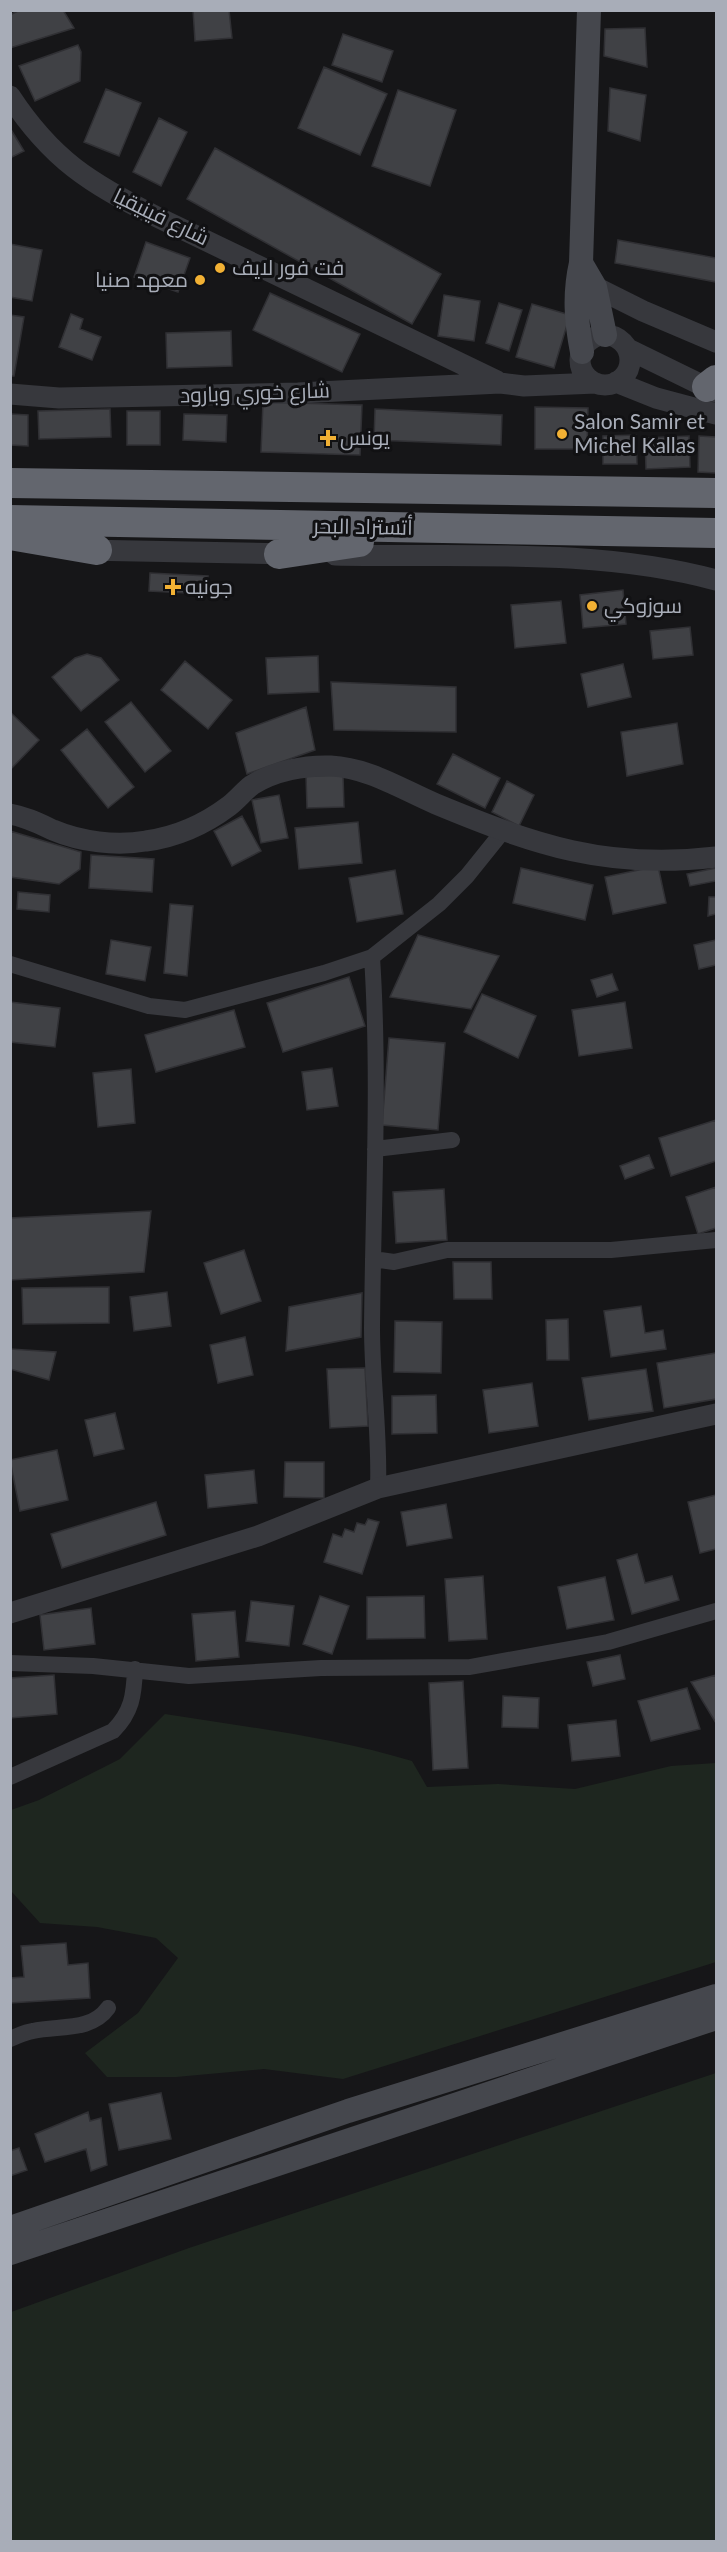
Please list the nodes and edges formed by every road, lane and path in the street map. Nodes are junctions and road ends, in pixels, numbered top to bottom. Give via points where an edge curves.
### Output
1 (589, 10) edge
2 (10, 96) edge
3 (584, 278) junction
4 (643, 311) junction
5 (616, 340) junction
6 (717, 342) edge
7 (581, 356) junction
8 (500, 383) junction
9 (606, 383) junction
10 (553, 386) junction
11 (714, 393) edge
12 (10, 394) edge
13 (10, 483) edge
14 (717, 493) edge
15 (10, 520) edge
16 (432, 529) junction
17 (717, 533) edge
18 (10, 535) edge
19 (10, 549) edge
20 (97, 550) junction
21 (279, 554) junction
22 (717, 580) edge
23 (10, 814) edge
24 (504, 830) junction
25 (717, 857) edge
26 (372, 957) junction
27 (10, 964) edge
28 (452, 1140) dead end
29 (375, 1149) junction
30 (717, 1240) edge
31 (373, 1259) junction
32 (717, 1414) edge
33 (378, 1488) junction
34 (717, 1611) edge
35 (10, 1613) edge
36 (10, 1663) edge
37 (135, 1669) junction
38 (10, 1777) edge
39 (717, 1996) edge
40 (108, 2008) dead end
41 (717, 2019) edge
42 (10, 2039) edge
43 (10, 2228) edge
44 (10, 2253) edge

1 - 3 main road
2 - 8 street, شارع فينيقيا via 45,144 106,190
3 - 4 street
3 - 5 main road
3 - 7 main road via 576,321
4 - 5 street
4 - 6 street
5 - 7 street via 587,343
5 - 9 street via 629,368
5 - 11 street
7 - 9 street via 588,378
7 - 10 street
8 - 10 street
8 - 12 street, شارع خوري وبارود via 83,398
9 - 10 street
9 - 11 street via 656,398
13 - 14 highway, أتستراد البحر
15 - 16 highway, أتستراد البحر
16 - 17 highway, أتستراد البحر
16 - 21 highway
18 - 20 highway
19 - 20 street
20 - 21 street
21 - 22 street via 623,562
23 - 24 street via 84,839 114,843 145,841 204,822 230,806 252,785 271,777 290,770 329,766 369,772
24 - 25 street via 546,846 591,856 637,861
24 - 26 street via 439,904
26 - 27 street via 185,1010 149,1006
26 - 29 street via 377,1069
28 - 29 street
29 - 31 street
30 - 31 street via 611,1250 447,1250 394,1262
31 - 33 street
32 - 33 street
33 - 35 street via 258,1536
34 - 37 street via 608,1641 470,1667 321,1668 189,1676
36 - 37 street
37 - 38 street via 134,1699 113,1731
39 - 43 main road via 348,2111
40 - 42 street via 86,2024 32,2031
41 - 44 main road

